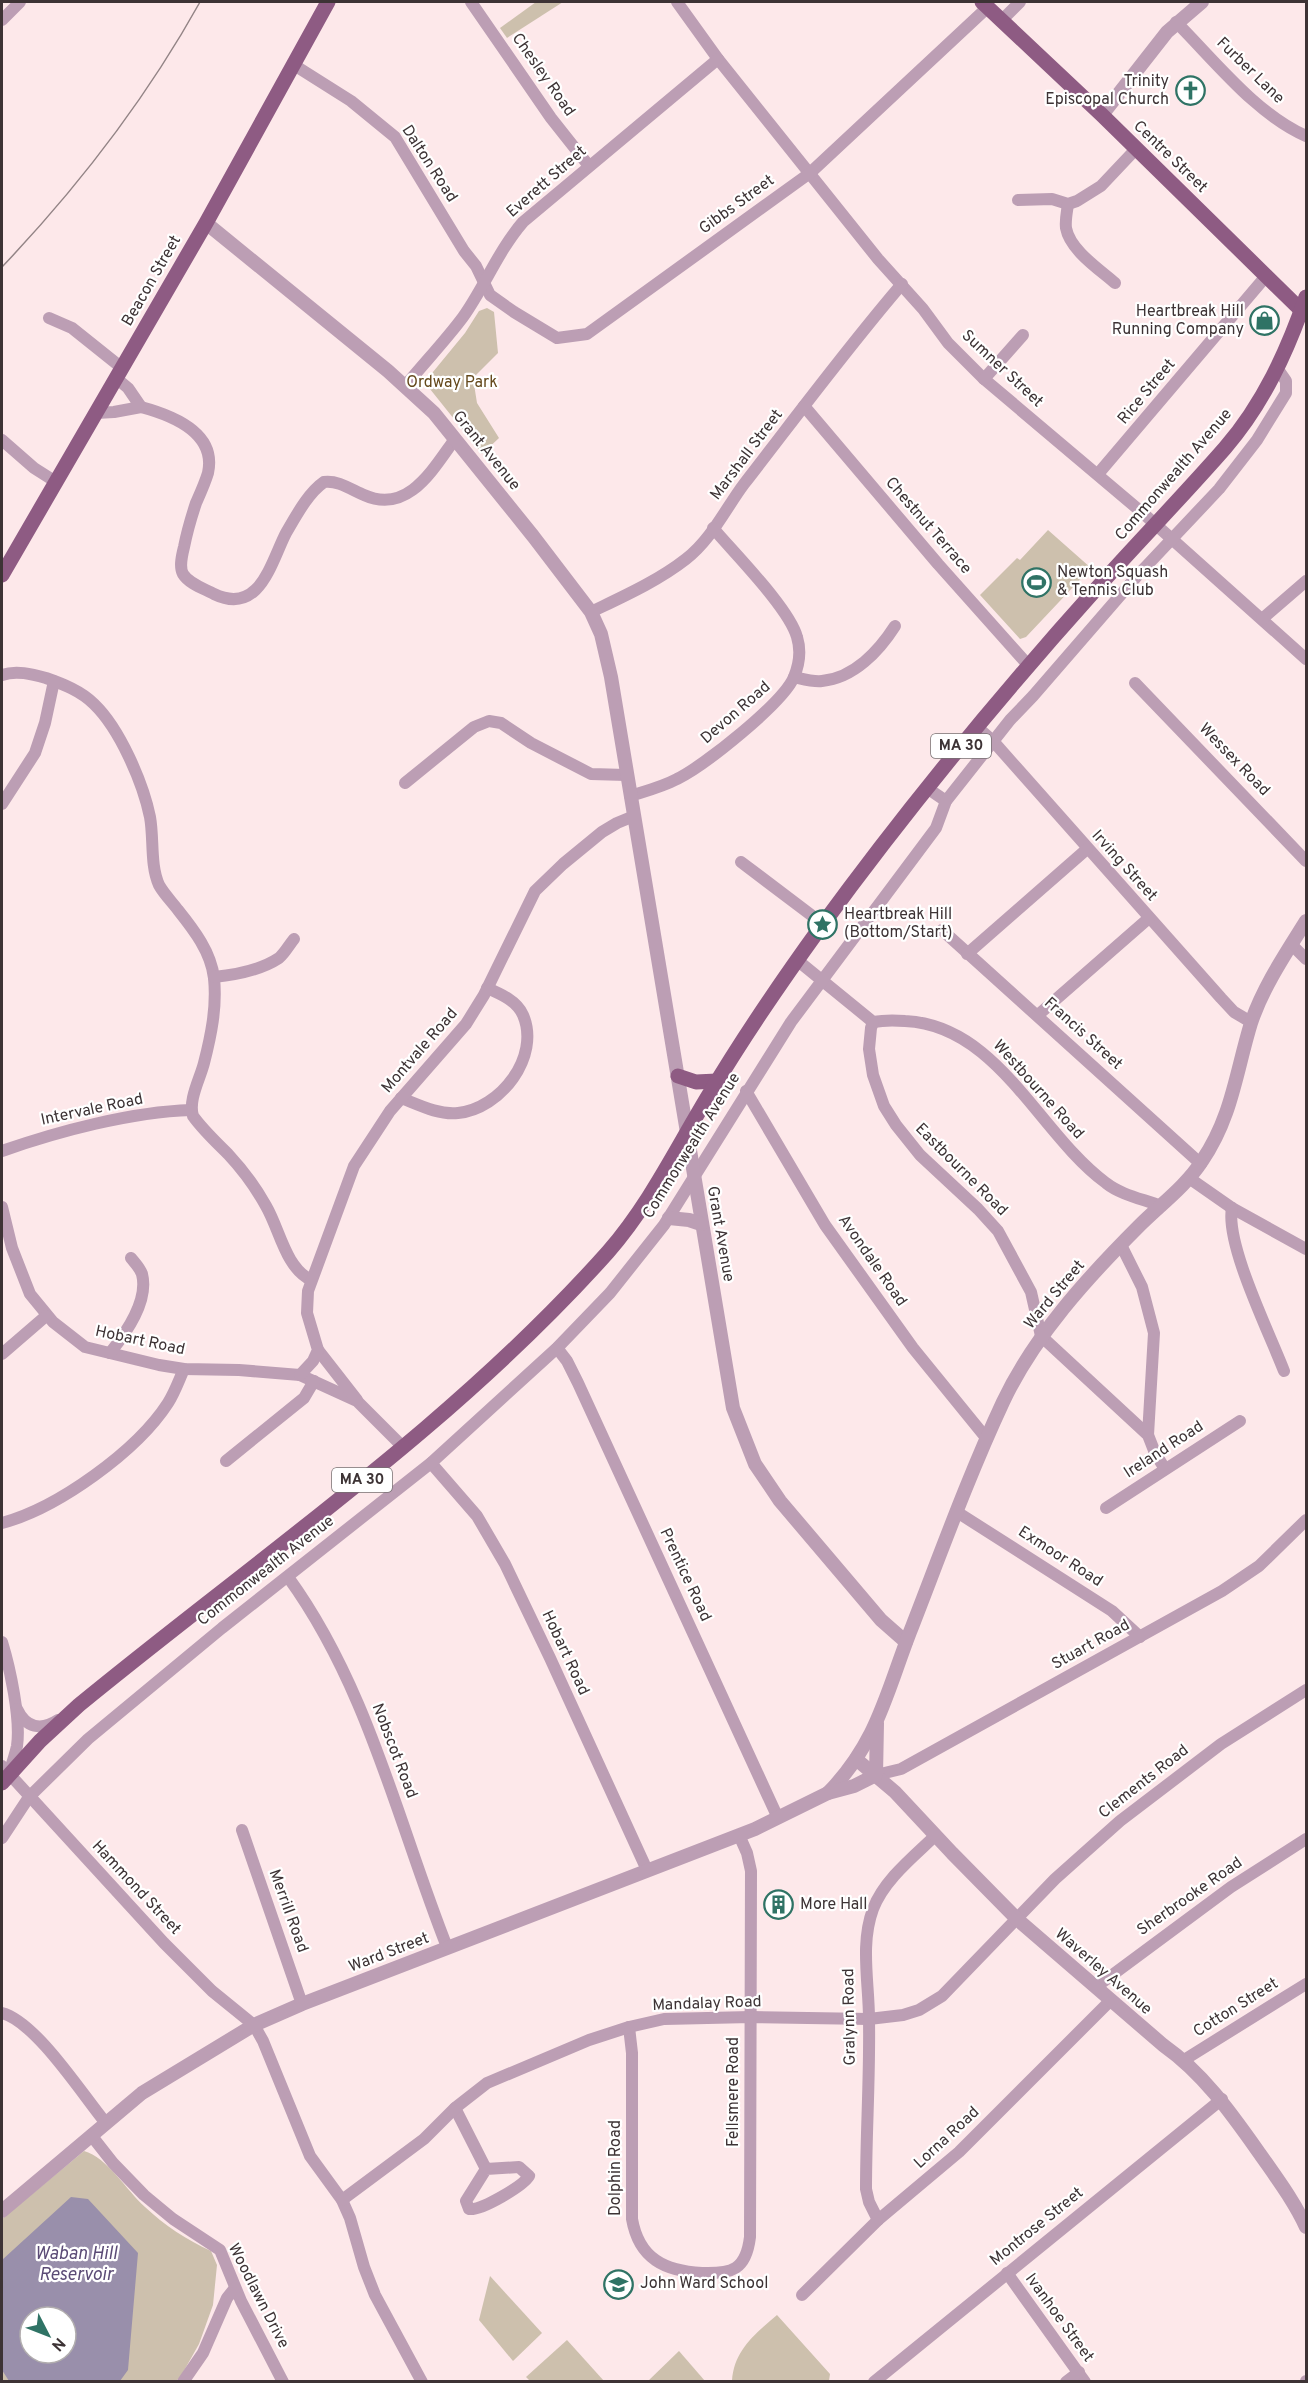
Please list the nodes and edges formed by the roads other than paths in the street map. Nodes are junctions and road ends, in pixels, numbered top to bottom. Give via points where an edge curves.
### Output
1 (20, 2) edge
2 (328, 2) edge
3 (471, 2) edge
4 (677, 2) edge
5 (1020, 2) edge
6 (1202, 2) edge
7 (985, 4) edge
8 (2, 20) edge
9 (1002, 20) junction
10 (1176, 22) junction
11 (718, 59) junction
12 (294, 65) junction
13 (1102, 115) junction
14 (1306, 136) edge
15 (1135, 150) junction
16 (589, 166) junction
17 (810, 173) junction
18 (1018, 200) dead end
19 (1068, 204) junction
20 (206, 223) junction
21 (1267, 275) junction
22 (485, 282) junction
23 (1114, 283) dead end
24 (902, 284) junction
25 (1305, 307) edge
26 (49, 318) dead end
27 (1023, 335) dead end
28 (1277, 369) junction
29 (119, 373) junction
30 (984, 379) junction
31 (406, 386) junction
32 (141, 406) junction
33 (804, 406) junction
34 (96, 413) junction
35 (455, 439) junction
36 (2, 440) edge
37 (1098, 474) junction
38 (56, 482) junction
39 (1156, 525) junction
40 (713, 528) junction
41 (1172, 539) junction
42 (2, 575) edge
43 (1306, 581) edge
44 (591, 612) junction
45 (1262, 619) junction
46 (895, 626) dead end
47 (1306, 659) edge
48 (1029, 666) junction
49 (2, 675) edge
50 (794, 677) junction
51 (54, 681) junction
52 (1135, 682) dead end
53 (977, 727) junction
54 (993, 741) junction
55 (626, 775) junction
56 (405, 783) dead end
57 (927, 788) junction
58 (630, 796) junction
59 (946, 801) junction
60 (2, 804) edge
61 (634, 816) junction
62 (1087, 849) junction
63 (1306, 861) edge
64 (741, 862) dead end
65 (1149, 918) junction
66 (1306, 921) edge
67 (823, 924) junction
68 (942, 930) dead end
69 (294, 939) dead end
70 (1292, 945) junction
71 (967, 954) junction
72 (1306, 959) edge
73 (797, 960) junction
74 (214, 977) junction
75 (822, 979) junction
76 (487, 988) junction
77 (1038, 1015) junction
78 (873, 1022) junction
79 (1251, 1022) junction
80 (678, 1076) junction
81 (717, 1081) junction
82 (746, 1091) junction
83 (401, 1098) junction
84 (191, 1110) junction
85 (686, 1134) junction
86 (2, 1151) edge
87 (1201, 1164) junction
88 (693, 1178) junction
89 (1189, 1178) junction
90 (1161, 1206) junction
91 (2, 1207) edge
92 (1232, 1208) junction
93 (669, 1218) junction
94 (701, 1224) junction
95 (1121, 1245) junction
96 (1306, 1249) edge
97 (131, 1258) dead end
98 (311, 1280) junction
99 (46, 1316) junction
100 (1041, 1336) junction
101 (557, 1348) junction
102 (318, 1350) junction
103 (110, 1353) junction
104 (2, 1354) edge
105 (184, 1369) junction
106 (1284, 1371) dead end
107 (300, 1375) junction
108 (314, 1381) junction
109 (357, 1401) junction
110 (1240, 1421) dead end
111 (1148, 1435) junction
112 (987, 1439) junction
113 (403, 1447) junction
114 (226, 1461) dead end
115 (431, 1463) junction
116 (1166, 1469) junction
117 (1106, 1508) dead end
118 (957, 1512) junction
119 (1306, 1520) edge
120 (2, 1523) edge
121 (288, 1577) junction
122 (1140, 1637) junction
123 (2, 1642) edge
124 (906, 1642) junction
125 (1306, 1690) edge
126 (14, 1703) junction
127 (79, 1705) junction
128 (878, 1723) junction
129 (856, 1759) junction
130 (4, 1774) edge
131 (876, 1775) junction
132 (828, 1793) junction
133 (28, 1797) junction
134 (778, 1818) junction
135 (242, 1830) dead end
136 (739, 1835) junction
137 (935, 1836) junction
138 (2, 1839) edge
139 (1306, 1839) edge
140 (646, 1870) junction
141 (1017, 1919) junction
142 (447, 1947) junction
143 (1306, 1984) edge
144 (1096, 1987) junction
145 (1111, 2000) junction
146 (302, 2004) junction
147 (2, 2013) edge
148 (751, 2017) junction
149 (869, 2019) junction
150 (254, 2025) junction
151 (629, 2027) junction
152 (1184, 2060) junction
153 (1222, 2099) junction
154 (455, 2108) junction
155 (105, 2122) junction
156 (91, 2135) junction
157 (486, 2169) junction
158 (342, 2200) junction
159 (2, 2211) edge
160 (878, 2220) junction
161 (1306, 2227) edge
162 (729, 2271) joint
163 (1007, 2273) junction
164 (235, 2288) junction
165 (802, 2295) dead end
166 (1082, 2377) edge
167 (183, 2382) edge
168 (284, 2382) edge
169 (422, 2382) edge
170 (874, 2382) edge
171 (1066, 2382) edge

1 - 8 street
2 - 12 main road, Beacon Street
3 - 16 street, Chesley Road
4 - 11 street, Sumner Street
5 - 9 street
6 - 10 street
7 - 9 main road, Centre Street
7 - 17 street, Gibbs Street
9 - 13 main road, Centre Street
10 - 13 street
10 - 14 street, Furber Lane via 1257,104 1289,129
11 - 16 street, Everett Street
11 - 17 street, Sumner Street
12 - 20 main road, Beacon Street
12 - 22 street, Dalton Road via 334,89 395,137
13 - 15 main road, Centre Street
15 - 19 street via 1101,186
15 - 21 main road, Centre Street
16 - 22 street, Everett Street via 523,222 507,241
17 - 22 street, Gibbs Street via 587,334 556,338 500,303 490,295
17 - 24 street, Sumner Street
18 - 19 street via 1052,199
19 - 23 street via 1070,238
20 - 29 main road, Beacon Street
20 - 31 street, Grant Avenue
21 - 25 main road, Centre Street
21 - 37 street, Rice Street
22 - 31 street, Everett Street via 462,318
24 - 30 street, Sumner Street via 948,343
24 - 33 street, Marshall Street
25 - 28 main road, Commonwealth Avenue / MA 30
26 - 29 street via 72,328
27 - 30 street
28 - 39 main road, Commonwealth Avenue / MA 30 via 1230,443
28 - 41 street, Commonwealth Avenue via 1287,386 1273,417 1219,489
29 - 32 street
29 - 34 main road, Beacon Street
30 - 37 street, Sumner Street
31 - 35 street, Grant Avenue
32 - 34 street
32 - 35 street via 178,420 205,445 208,473 187,530 181,566 189,580 225,599 244,597 264,581 287,531 324,482 377,501 394,499 423,481
33 - 40 street, Marshall Street
33 - 48 street, Chestnut Terrace
34 - 38 main road, Beacon Street
35 - 44 street, Grant Avenue
36 - 38 street
37 - 39 street, Sumner Street
38 - 42 main road, Beacon Street
39 - 41 street, Sumner Street
39 - 48 main road, Commonwealth Avenue / MA 30
40 - 44 street, Marshall Street via 688,558
40 - 50 street, Devon Road via 794,628 799,648
41 - 45 street, Sumner Street
41 - 54 street, Commonwealth Avenue
43 - 45 street
44 - 55 street, Grant Avenue via 601,634 611,677
45 - 47 street, Sumner Street
46 - 50 street via 878,651 846,673 824,681
48 - 53 main road, Commonwealth Avenue / MA 30
49 - 51 street via 21,673
50 - 58 street, Devon Road via 778,700 708,759 676,780
51 - 60 street via 35,753
51 - 74 street via 94,704 117,736 146,802 158,883 206,949
52 - 63 street, Wessex Road
53 - 54 street, Irving Street
53 - 57 main road, Commonwealth Avenue / MA 30
54 - 59 street, Commonwealth Avenue
54 - 62 street, Irving Street
55 - 56 street via 591,774 501,723 489,721 474,727
55 - 58 street, Grant Avenue
57 - 59 street
57 - 67 main road, Commonwealth Avenue / MA 30
58 - 61 street, Grant Avenue
59 - 75 street, Commonwealth Avenue via 936,828
61 - 76 street, Montvale Road via 602,832 535,891
61 - 80 street, Grant Avenue
62 - 65 street, Irving Street
62 - 71 street
64 - 67 street
65 - 77 street
65 - 79 street, Irving Street via 1231,1008
66 - 70 street, Ward Street
67 - 73 main road, Commonwealth Avenue / MA 30
68 - 71 street, Francis Street
69 - 74 street via 272,962
70 - 72 street
70 - 79 street, Ward Street
71 - 77 street, Francis Street
73 - 75 street
73 - 81 main road, Commonwealth Avenue / MA 30
74 - 84 street via 214,1017
75 - 78 street
75 - 82 street, Commonwealth Avenue
76 - 83 street, Montvale Road via 455,1038
76 - 83 street via 513,1003 523,1015 526,1047 510,1083 486,1104 456,1114
77 - 87 street, Francis Street
78 - 90 street, Westbourne Road via 916,1021 964,1038 984,1054 1102,1180 1121,1192
78 - 100 street, Eastbourne Road via 869,1049 873,1075 890,1116 920,1155 998,1231 1031,1292
79 - 87 street, Ward Street via 1229,1108
80 - 81 main road via 696,1082
80 - 85 street, Grant Avenue
81 - 85 main road, Commonwealth Avenue / MA 30
82 - 88 street, Commonwealth Avenue
82 - 112 street, Avondale Road via 825,1225 913,1348
83 - 98 street, Montvale Road via 354,1166
84 - 86 street, Intervale Road via 65,1131
84 - 98 street via 259,1194 295,1268
85 - 88 street, Grant Avenue
85 - 113 main road, Commonwealth Avenue / MA 30 via 643,1206 605,1255 515,1346
87 - 89 street, Ward Street
88 - 93 street, Commonwealth Avenue
88 - 94 street, Grant Avenue
89 - 90 street, Ward Street
89 - 92 street
90 - 95 street, Ward Street
91 - 99 street, Hobart Road via 25,1283
92 - 96 street
92 - 106 street via 1230,1221 1252,1294
93 - 94 street
93 - 101 street, Commonwealth Avenue via 621,1281
94 - 124 street, Grant Avenue via 733,1408 755,1464 796,1521 881,1620
95 - 100 street, Ward Street
95 - 111 street via 1142,1287 1154,1333
97 - 103 street via 142,1276 141,1296 123,1337
98 - 102 street, Montvale Road via 306,1307
99 - 103 street, Hobart Road via 85,1347
99 - 104 street
100 - 111 street
100 - 112 street, Ward Street via 1004,1400
101 - 115 street, Commonwealth Avenue
101 - 134 street, Prentice Road via 578,1383
102 - 107 street
102 - 109 street, Montvale Road
103 - 105 street, Hobart Road
105 - 107 street, Hobart Road
105 - 120 street via 162,1412 120,1454 66,1494
107 - 108 street, Hobart Road
108 - 109 street, Hobart Road
108 - 114 street via 304,1398
109 - 113 street, Hobart Road
110 - 116 street, Ireland Road
111 - 116 street
112 - 118 street, Ward Street
113 - 127 main road, Commonwealth Avenue / MA 30
115 - 121 street, Commonwealth Avenue
115 - 140 street, Hobart Road via 477,1516 505,1564
116 - 117 street, Ireland Road
118 - 122 street, Exmoor Road via 1112,1611
118 - 124 street, Ward Street
119 - 122 street, Stuart Road via 1259,1566
121 - 133 street, Commonwealth Avenue via 121,1711
121 - 142 street, Nobscot Road via 314,1616 365,1720
122 - 131 street, Stuart Road via 900,1769
123 - 126 street
124 - 128 street, Ward Street
125 - 141 street, Clements Road via 1248,1725 1144,1801 1078,1858
126 - 127 street via 25,1722 40,1727
126 - 130 street via 17,1745
127 - 130 main road, Commonwealth Avenue / MA 30
128 - 129 street, Ward Street
128 - 131 street, Ward Street
129 - 131 street, Waverley Avenue
129 - 132 street, Ward Street
130 - 133 street, Hammond Street
131 - 132 street, Ward Street
131 - 137 street, Waverley Avenue
132 - 134 street, Ward Street
133 - 138 street, Commonwealth Avenue
133 - 150 street, Hammond Street via 172,1951
134 - 136 street, Ward Street
135 - 146 street, Merrill Road
136 - 140 street, Ward Street
136 - 148 street, Fellsmere Road via 751,1871
137 - 141 street, Waverley Avenue
137 - 149 street, Gralynn Road via 890,1882 873,1909 866,1959
139 - 144 street, Sherbrooke Road via 1231,1887
140 - 142 street, Ward Street
141 - 144 street, Waverley Avenue
141 - 149 street, Mandalay Road via 942,1996 919,2010
142 - 146 street, Ward Street
143 - 152 street, Cotton Street
144 - 145 street, Waverley Avenue
145 - 152 street, Waverley Avenue
145 - 160 street, Lorna Road via 959,2152
146 - 150 street, Ward Street
147 - 155 street via 39,2039
148 - 149 street, Mandalay Road
148 - 151 street, Mandalay Road via 664,2019
148 - 162 street, Fellsmere Road via 750,2237 744,2260
149 - 160 street, Gralynn Road via 866,2189
150 - 155 street, Ward Street via 154,2084
150 - 158 street via 310,2156
151 - 154 street, Mandalay Road via 496,2078
151 - 162 street, Dolphin Road via 635,2234 648,2254 671,2269
152 - 153 street, Waverley Avenue
153 - 161 street, Waverley Avenue
153 - 163 street, Montrose Street
154 - 157 street
154 - 158 street, Mandalay Road via 424,2139
155 - 156 street, Ward Street
156 - 159 street, Ward Street
156 - 164 street, Woodlawn Drive via 144,2195 218,2248
157 - 157 street via 466,2201 469,2210 522,2185 529,2176 519,2167
158 - 169 street via 375,2295
160 - 165 street, Lorna Road
163 - 166 street, Ivanhoe Street
163 - 170 street, Montrose Street
164 - 167 street
164 - 168 street, Woodlawn Drive
166 - 171 street

